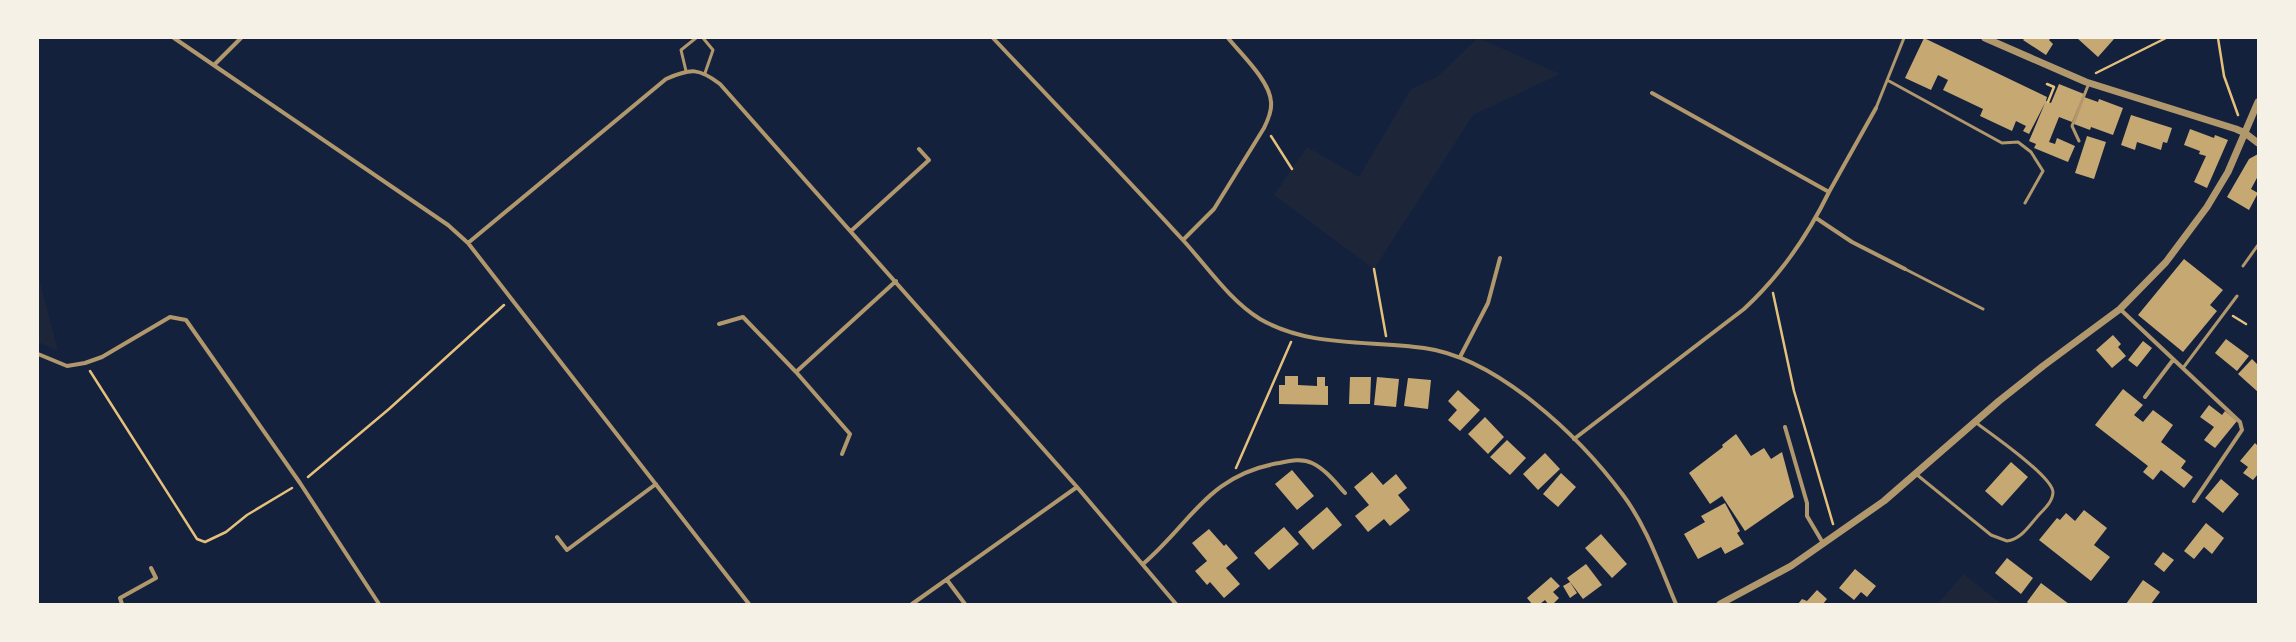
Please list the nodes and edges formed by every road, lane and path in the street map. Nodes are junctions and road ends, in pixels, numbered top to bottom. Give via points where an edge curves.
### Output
1 (174, 38) edge
2 (242, 38) edge
3 (696, 38) edge
4 (703, 38) edge
5 (993, 38) edge
6 (1228, 38) edge
7 (1904, 38) edge
8 (1986, 38) edge
9 (2166, 38) edge
10 (2218, 38) edge
11 (215, 64) junction
12 (686, 71) junction
13 (705, 73) junction
14 (2090, 80) junction
15 (1889, 81) junction
16 (2047, 84) dead end
17 (1652, 93) dead end
18 (2048, 102) dead end
19 (2258, 102) edge
20 (1876, 108) joint
21 (2238, 115) dead end
22 (1265, 127) junction
23 (2245, 133) junction
24 (2079, 141) dead end
25 (2258, 143) edge
26 (919, 150) dead end
27 (1292, 169) dead end
28 (1829, 192) junction
29 (2025, 203) dead end
30 (1816, 218) junction
31 (851, 231) junction
32 (1183, 240) junction
33 (468, 243) junction
34 (2258, 245) edge
35 (1500, 258) dead end
36 (2243, 266) dead end
37 (1374, 269) dead end
38 (1905, 269) joint
39 (896, 281) junction
40 (1771, 283) junction
41 (2237, 296) dead end
42 (511, 300) junction
43 (1983, 309) dead end
44 (2120, 309) junction
45 (2226, 311) junction
46 (719, 324) dead end
47 (2246, 324) dead end
48 (1294, 334) junction
49 (1388, 343) junction
50 (38, 354) edge
51 (1460, 357) junction
52 (2173, 360) junction
53 (85, 363) junction
54 (2183, 368) junction
55 (796, 372) junction
56 (2145, 397) dead end
57 (1975, 422) junction
58 (1785, 427) dead end
59 (1574, 439) junction
60 (842, 454) dead end
61 (1915, 473) junction
62 (1234, 478) junction
63 (300, 483) junction
64 (656, 484) junction
65 (1077, 487) junction
66 (1345, 493) dead end
67 (2194, 501) dead end
68 (1837, 534) junction
69 (556, 537) dead end
70 (1824, 543) junction
71 (1143, 564) junction
72 (151, 568) dead end
73 (947, 580) junction
74 (122, 604) edge
75 (380, 604) edge
76 (749, 604) edge
77 (912, 604) edge
78 (965, 604) edge
79 (1176, 604) edge
80 (1676, 604) edge
81 (1720, 604) edge

1 - 11 street
2 - 11 street
3 - 12 lane via 681,50
4 - 13 lane via 713,50
5 - 32 street
6 - 22 street via 1266,86 1271,101
7 - 15 lane
8 - 14 street via 2053,69
9 - 14 path via 2099,71
10 - 21 path via 2224,76
11 - 33 street via 448,225
12 - 13 street
12 - 33 street via 666,79
13 - 31 street via 720,84
14 - 23 street
14 - 24 lane via 2072,126
15 - 20 lane
15 - 29 lane via 2002,143 2018,142 2031,152 2043,171
16 - 18 path via 2054,87
17 - 28 street
19 - 23 street
20 - 28 street
22 - 27 path
22 - 32 street via 1214,209
23 - 25 street
23 - 44 street via 2228,172 2207,207 2166,262
26 - 31 street via 928,160
28 - 30 street
30 - 38 street via 1852,242
30 - 40 street via 1796,252
31 - 39 street
32 - 48 street via 1244,307 1259,318
33 - 42 street
34 - 36 lane
35 - 51 street via 1488,303
37 - 49 path
38 - 43 lane
39 - 55 street
39 - 65 street
40 - 59 street via 1744,309
40 - 68 path via 1794,391
41 - 45 lane
42 - 63 path via 389,409
42 - 64 street
44 - 52 street
44 - 57 street via 2043,366
45 - 47 path
45 - 54 lane
46 - 55 street via 743,317
48 - 49 street via 1342,342
48 - 62 path via 1237,462
49 - 51 street via 1441,351
50 - 53 street via 67,366
51 - 59 street via 1527,398
52 - 54 street
52 - 56 street
53 - 63 street via 102,358 170,317 186,320
53 - 63 path via 197,539 205,542 226,532 247,515
54 - 67 street via 2233,414 2240,422 2242,430
55 - 60 street via 850,434
57 - 61 street
57 - 61 lane via 2045,476 2053,490 2048,504 2020,535 2006,541 1991,535
58 - 70 street via 1806,503 1807,516
59 - 80 street via 1624,495 1650,542
61 - 68 street via 1884,501
62 - 66 street via 1262,466 1297,460 1311,462 1325,472
62 - 71 street via 1197,506 1157,552
63 - 75 street
64 - 69 street via 567,550
64 - 76 street
65 - 71 street
65 - 73 street
68 - 70 street
70 - 81 street via 1763,583
71 - 79 street
72 - 74 street via 156,578 120,598
73 - 77 street
73 - 78 street

